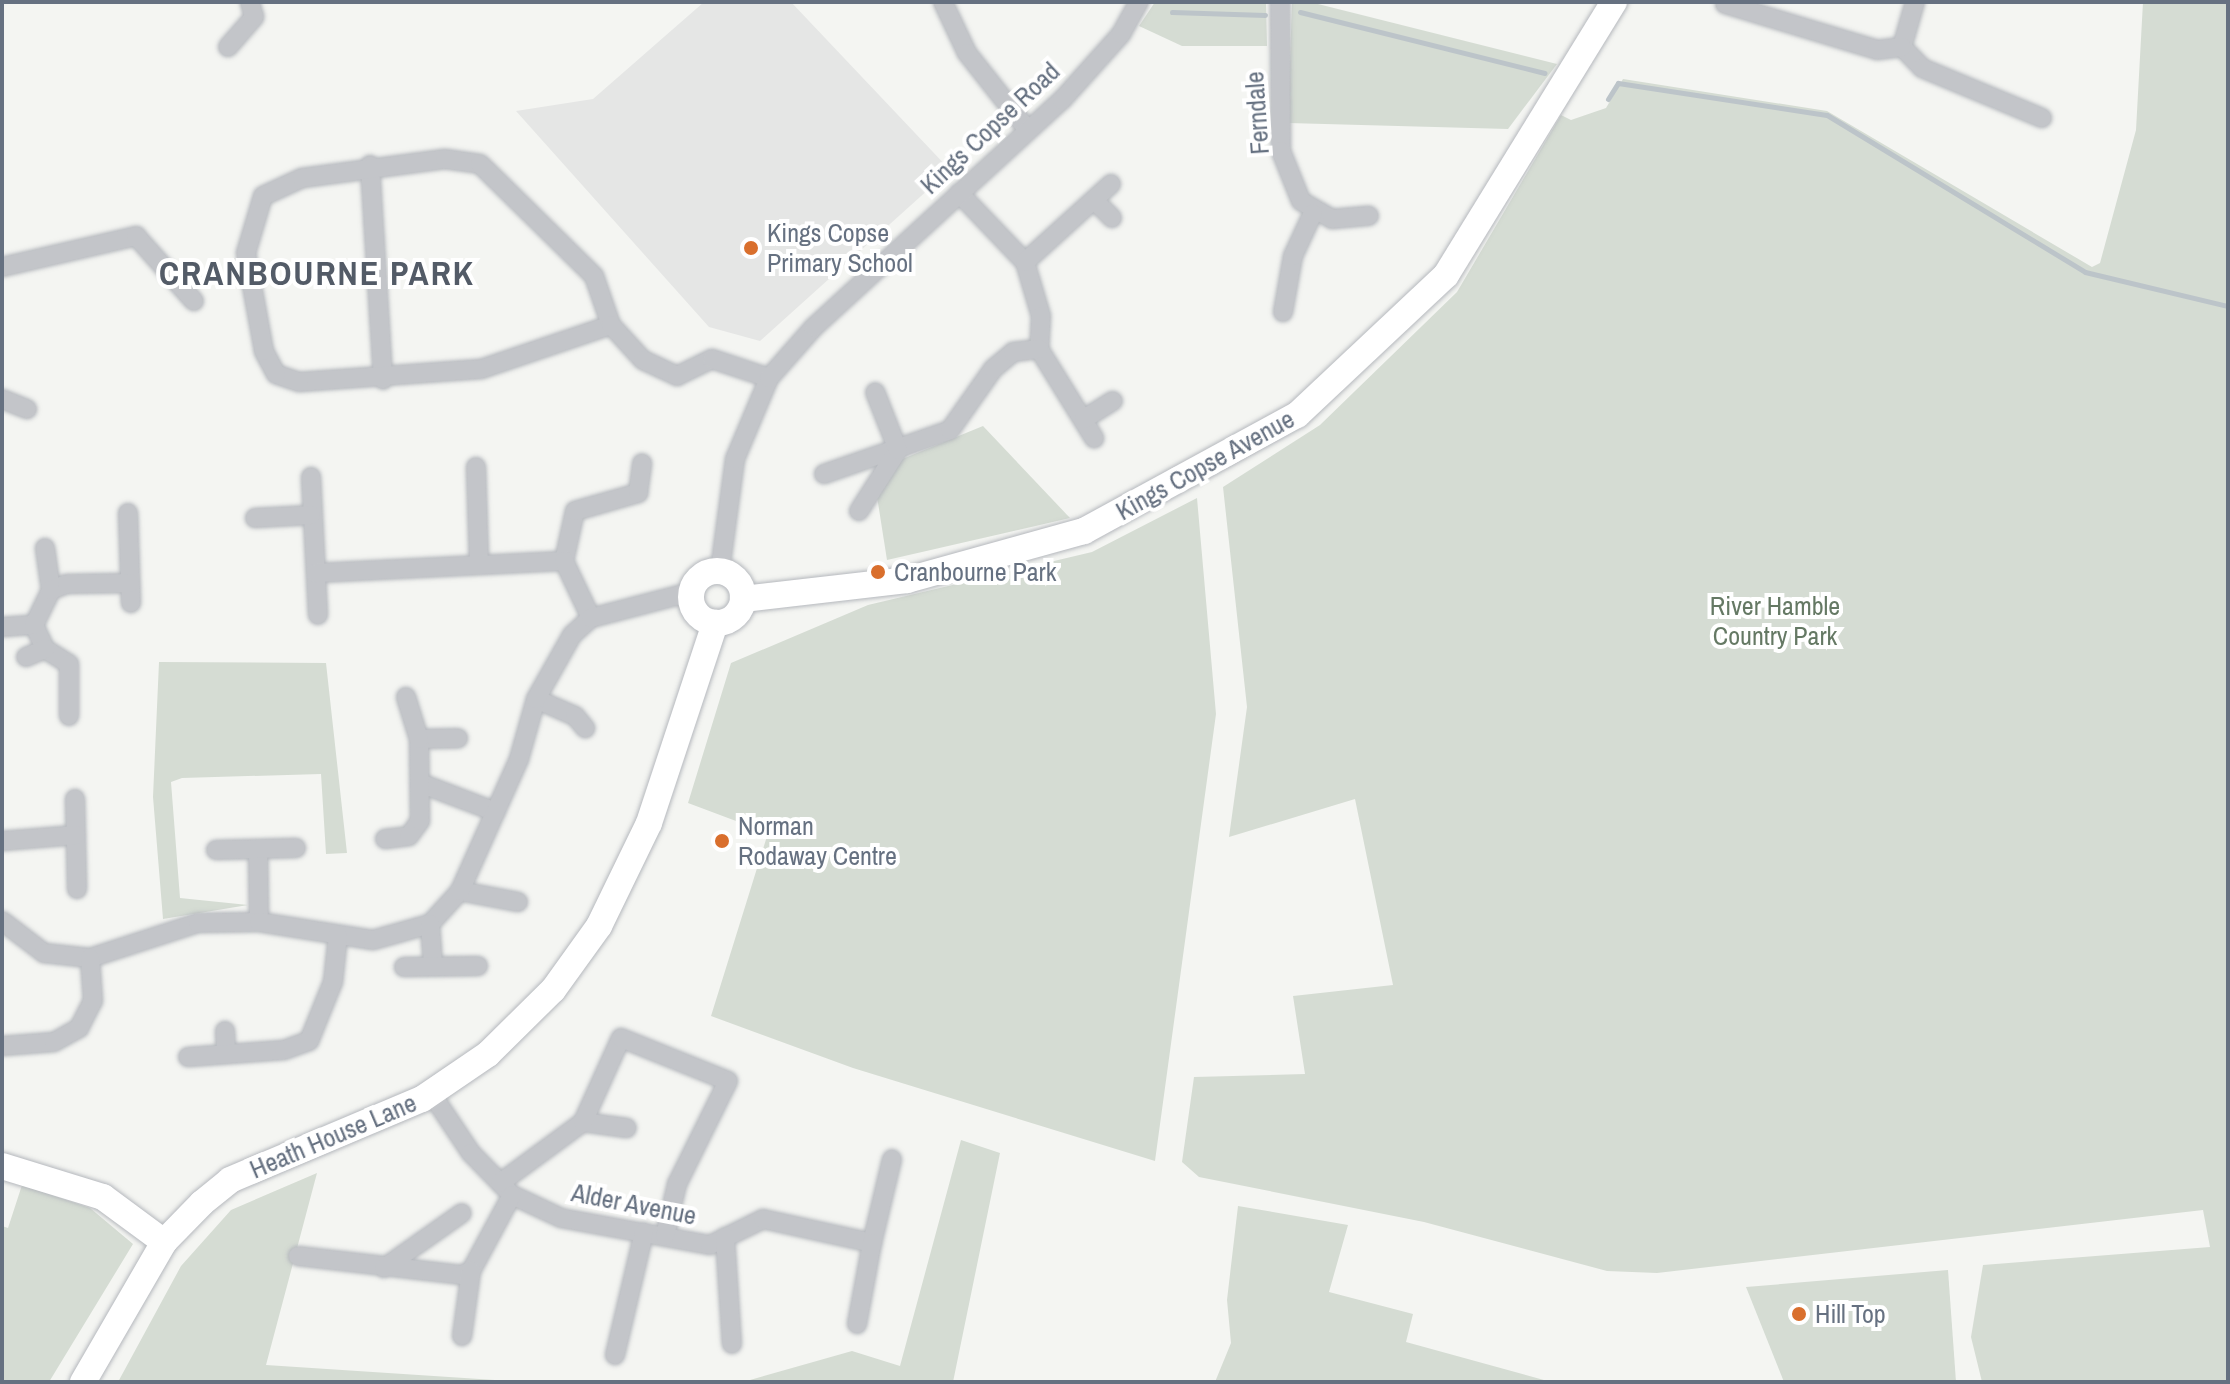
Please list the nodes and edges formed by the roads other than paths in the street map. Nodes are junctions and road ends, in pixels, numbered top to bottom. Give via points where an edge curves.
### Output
1 (250, 2) edge
2 (943, 2) edge
3 (1139, 2) edge
4 (1280, 2) edge
5 (1614, 2) edge
6 (1915, 2) edge
7 (1725, 4) dead end
8 (228, 47) dead end
9 (1902, 47) junction
10 (2042, 118) dead end
11 (1027, 129) junction
12 (370, 165) junction
13 (1111, 184) dead end
14 (959, 193) junction
15 (1095, 201) junction
16 (1313, 213) junction
17 (1363, 214) dead end
18 (1112, 218) dead end
19 (1025, 262) junction
20 (2, 267) edge
21 (1289, 300) dead end
22 (194, 301) dead end
23 (611, 325) junction
24 (1039, 349) junction
25 (769, 378) junction
26 (383, 380) junction
27 (875, 392) dead end
28 (2, 399) edge
29 (1113, 401) dead end
30 (27, 409) dead end
31 (1084, 419) junction
32 (1094, 438) dead end
33 (898, 450) junction
34 (642, 463) dead end
35 (476, 467) dead end
36 (824, 474) dead end
37 (311, 477) dead end
38 (859, 511) dead end
39 (128, 513) dead end
40 (311, 515) junction
41 (255, 518) dead end
42 (45, 548) dead end
43 (564, 561) junction
44 (479, 562) junction
45 (720, 570) junction
46 (316, 573) junction
47 (130, 583) junction
48 (51, 590) junction
49 (691, 592) junction
50 (743, 599) junction
51 (131, 603) dead end
52 (318, 615) dead end
53 (591, 618) junction
54 (715, 623) junction
55 (34, 625) junction
56 (2, 627) edge
57 (45, 649) junction
58 (26, 657) dead end
59 (406, 697) dead end
60 (536, 699) junction
61 (69, 716) dead end
62 (583, 719) dead end
63 (458, 738) dead end
64 (419, 739) junction
65 (420, 783) junction
66 (75, 799) dead end
67 (496, 812) junction
68 (76, 835) junction
69 (385, 839) dead end
70 (2, 841) edge
71 (296, 848) dead end
72 (258, 849) junction
73 (216, 850) dead end
74 (77, 889) dead end
75 (460, 891) junction
76 (518, 902) dead end
77 (2, 921) edge
78 (259, 922) junction
79 (430, 924) junction
80 (338, 935) junction
81 (90, 958) junction
82 (433, 965) junction
83 (478, 966) dead end
84 (404, 967) dead end
85 (225, 1031) dead end
86 (2, 1046) edge
87 (226, 1053) junction
88 (188, 1057) dead end
89 (431, 1093) junction
90 (583, 1122) junction
91 (627, 1128) dead end
92 (892, 1159) dead end
93 (2, 1166) edge
94 (506, 1189) junction
95 (462, 1213) dead end
96 (644, 1232) junction
97 (665, 1236) junction
98 (725, 1237) junction
99 (164, 1242) junction
100 (872, 1243) junction
101 (298, 1256) dead end
102 (384, 1268) junction
103 (471, 1271) junction
104 (857, 1324) dead end
105 (462, 1336) dead end
106 (732, 1344) dead end
107 (615, 1355) dead end
108 (83, 1382) edge

1 - 8 street via 254,17
2 - 11 street via 967,53
3 - 11 street, Kings Copse Road via 1121,34
4 - 16 street, Ferndale via 1281,151
5 - 50 street, Kings Copse Avenue via 1446,275 1297,415 1084,531 907,580
6 - 9 street
7 - 9 street via 1877,50
9 - 10 street via 1955,86
11 - 14 street, Kings Copse Road
12 - 23 street via 480,164 594,276
12 - 26 street
12 - 26 street via 302,178 263,196 246,282 276,374 299,382
13 - 15 street
14 - 19 street
14 - 25 street, Kings Copse Road
15 - 18 street
15 - 19 street
16 - 17 street
16 - 21 street
19 - 24 street via 1041,316
20 - 22 street via 136,236
23 - 25 street via 643,360 677,376 712,359
23 - 26 street via 481,369
24 - 31 street
24 - 33 street via 1013,352 993,369 950,430
25 - 45 street, Kings Copse Road via 735,459
27 - 33 street
28 - 30 street
29 - 31 street
31 - 32 street
33 - 36 street
33 - 38 street
34 - 43 street via 638,493 575,511
35 - 44 street
37 - 40 street
39 - 47 street
40 - 41 street
40 - 46 street
42 - 48 street
43 - 44 street
43 - 53 street
44 - 46 street
45 - 49 street via 700,576
45 - 50 street via 736,579
46 - 52 street
47 - 48 street
47 - 51 street
48 - 55 street
49 - 53 street
49 - 54 street via 698,615
50 - 54 street via 736,615
53 - 60 street via 572,635
54 - 89 street, Heath House Lane via 649,823 599,926 553,990 488,1054
55 - 56 street
55 - 57 street
57 - 58 street
57 - 61 street via 69,664
59 - 64 street
60 - 62 street
60 - 67 street
63 - 64 street
64 - 65 street
65 - 67 street
65 - 69 street via 420,821 409,836
66 - 68 street
67 - 75 street
68 - 70 street
68 - 74 street
71 - 72 street
72 - 73 street
72 - 78 street
75 - 76 street
75 - 79 street
77 - 81 street via 44,953
78 - 80 street
78 - 81 street via 198,923
79 - 80 street via 401,937
79 - 82 street
80 - 87 street via 333,982 309,1041
81 - 86 street via 93,1001 79,1028 44,1045
82 - 83 street
82 - 84 street
85 - 87 street
87 - 88 street
89 - 94 street, Alder Avenue
89 - 99 street, Heath House Lane via 369,1127 230,1180
90 - 91 street
90 - 94 street
90 - 97 street via 621,1038 728,1081 677,1184
92 - 100 street
93 - 99 street via 103,1197
94 - 96 street, Alder Avenue via 561,1218
94 - 103 street
95 - 102 street
96 - 97 street, Alder Avenue
96 - 107 street
97 - 98 street, Alder Avenue via 710,1245
98 - 100 street, Alder Avenue via 763,1219
98 - 106 street
99 - 108 street, Heath House Lane
100 - 104 street
101 - 102 street
102 - 103 street
103 - 105 street

